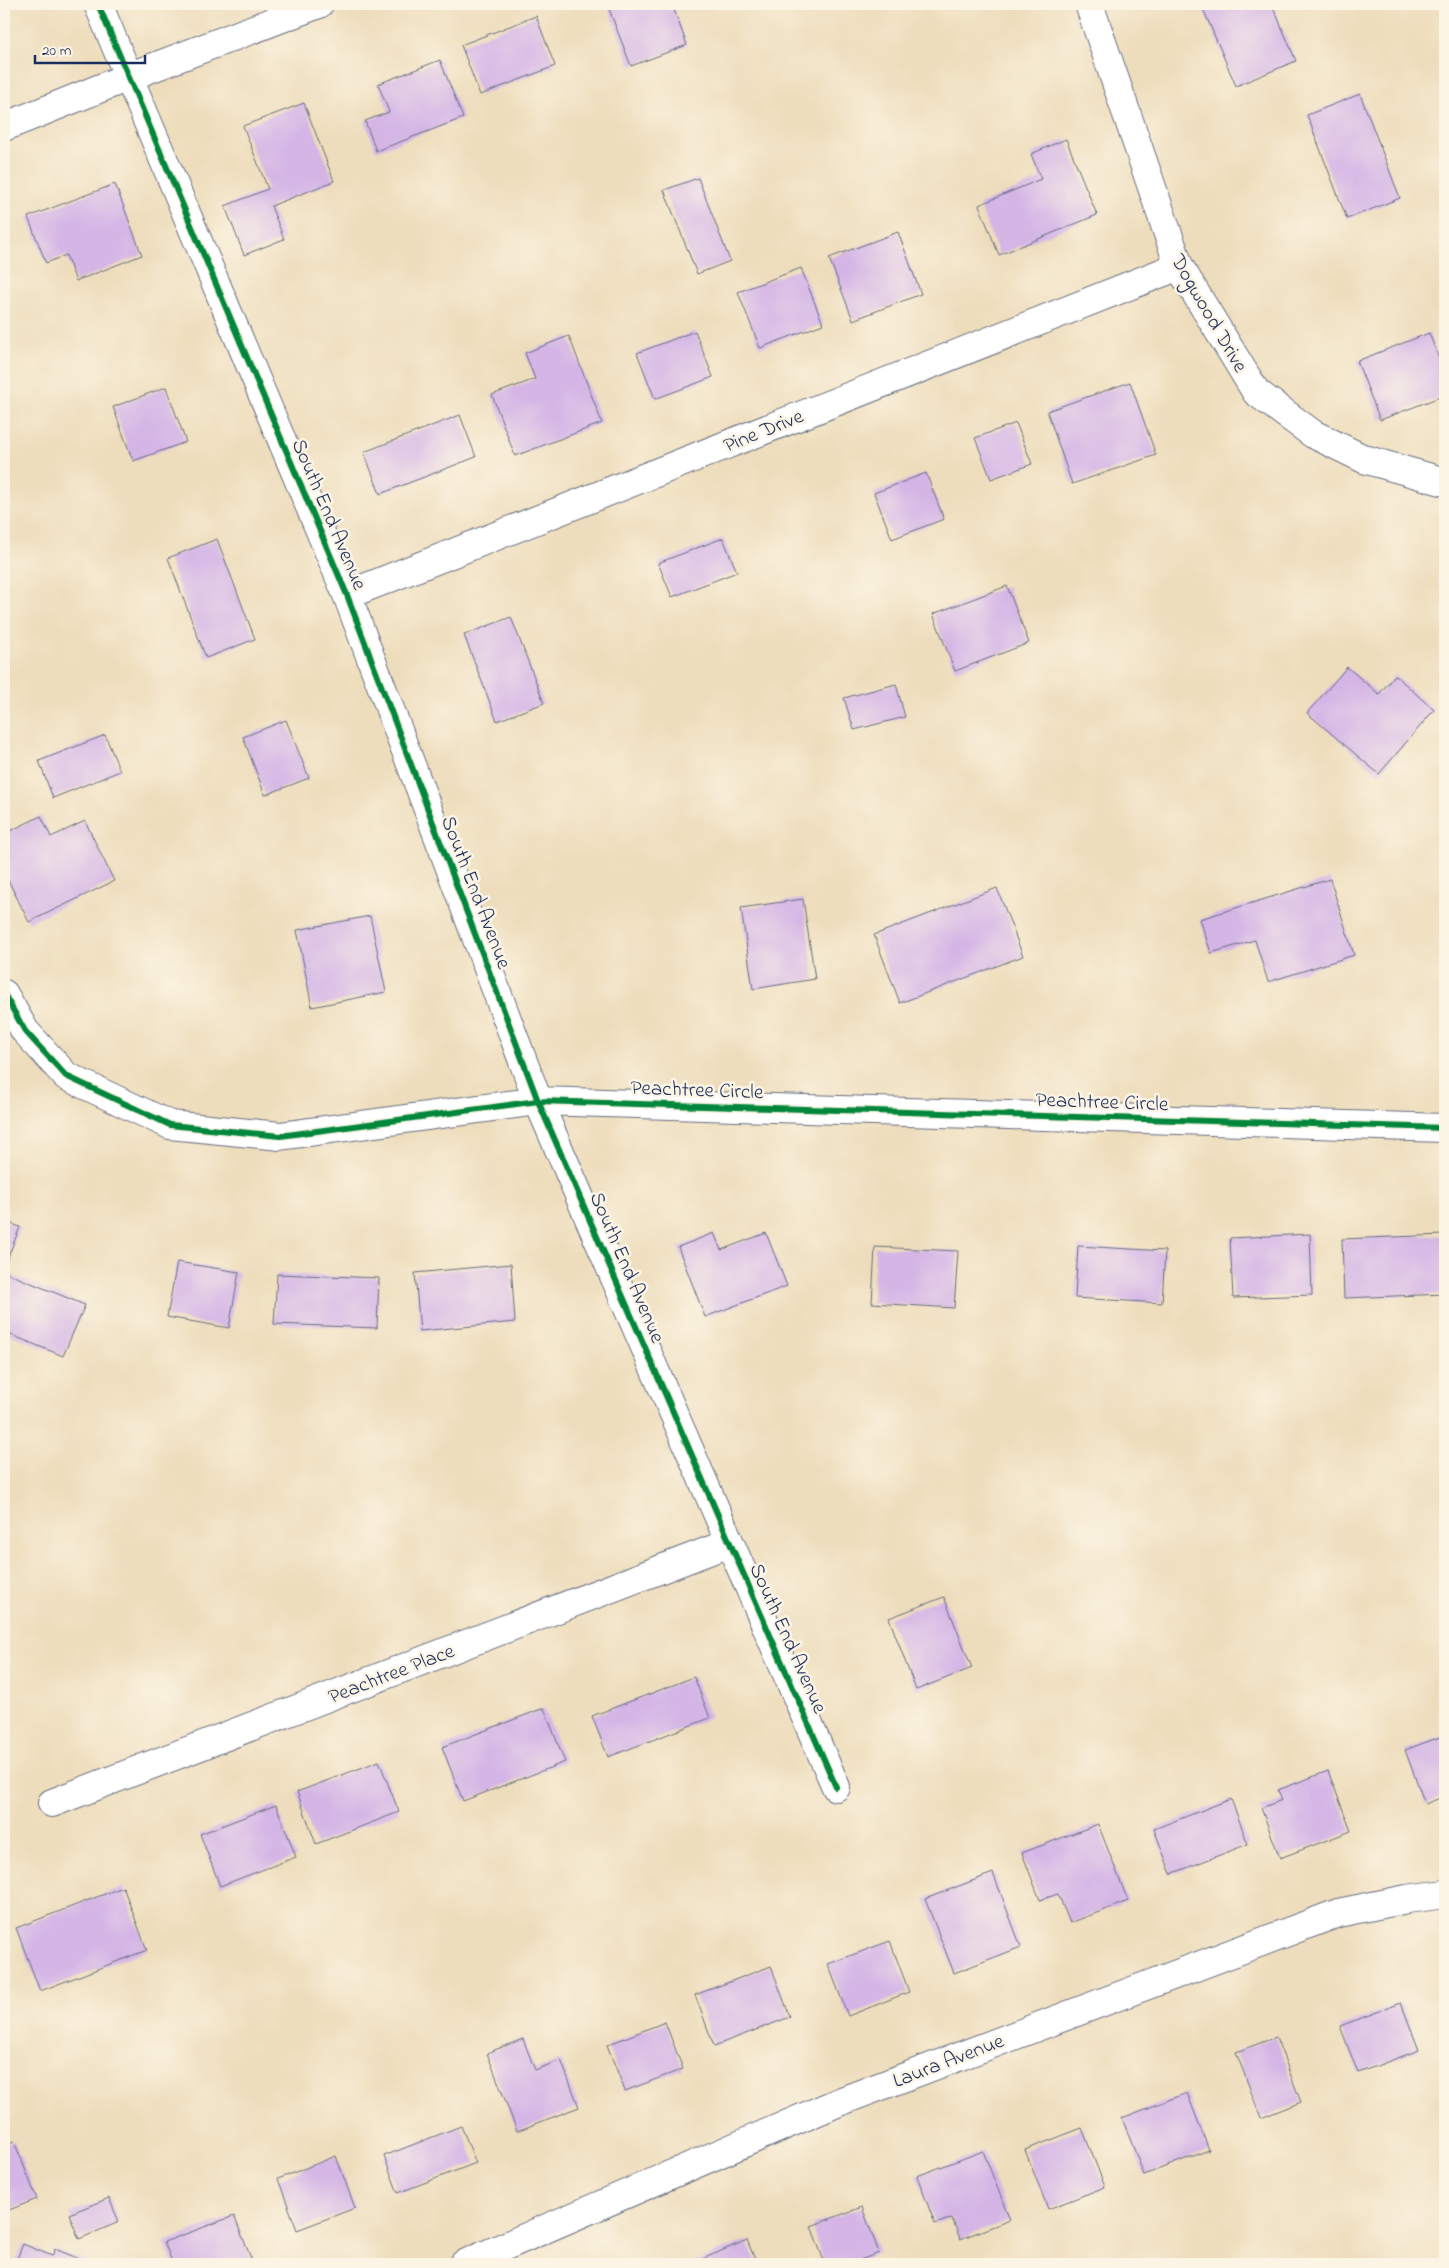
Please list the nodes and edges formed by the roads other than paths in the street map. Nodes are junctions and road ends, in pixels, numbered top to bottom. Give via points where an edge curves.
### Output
1 (98, 4) edge
2 (319, 4) edge
3 (1089, 4) edge
4 (128, 77) junction
5 (4, 127) edge
6 (1180, 266) junction
7 (1445, 482) edge
8 (347, 595) junction
9 (4, 994) edge
10 (538, 1101) junction
11 (1445, 1128) edge
12 (729, 1543) junction
13 (836, 1787) dead end
14 (52, 1803) dead end
15 (1445, 1894) edge
16 (464, 2264) edge

1 - 4 street, South End Avenue
2 - 4 street
3 - 6 street, Dogwood Drive
4 - 5 street
4 - 8 street, South End Avenue
6 - 7 street, Dogwood Drive via 1256,392 1314,434 1364,459
6 - 8 street, Pine Drive
8 - 10 street, South End Avenue
9 - 10 street, Peachtree Circle via 25,1031 66,1076 170,1125 280,1136
10 - 11 street, Peachtree Circle
10 - 12 street, South End Avenue
12 - 13 street, South End Avenue
12 - 14 street, Peachtree Place
15 - 16 street, Laura Avenue via 1338,1913 839,2102

